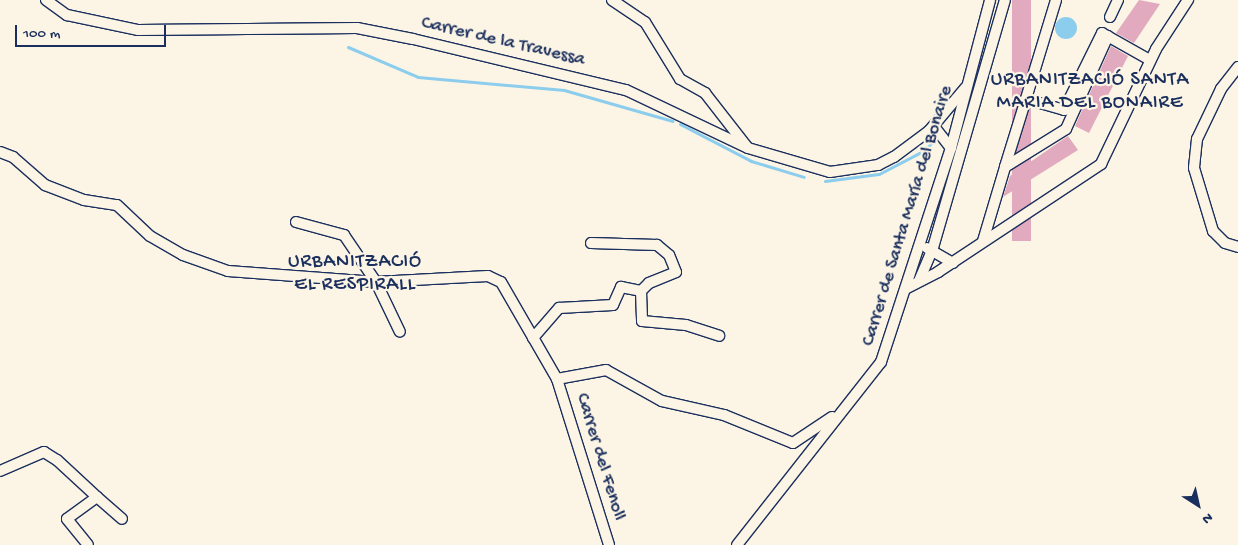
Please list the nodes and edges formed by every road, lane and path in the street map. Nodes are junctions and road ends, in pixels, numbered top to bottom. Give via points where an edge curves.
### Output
1 (46, 0) edge
2 (612, 0) edge
3 (990, 0) edge
4 (1005, 0) edge
5 (1056, 0) edge
6 (1118, 0) edge
7 (1188, 0) edge
8 (1110, 17) dead end
9 (1108, 36) junction
10 (1150, 60) junction
11 (1238, 67) edge
12 (966, 87) junction
13 (1026, 99) junction
14 (942, 115) junction
15 (958, 120) junction
16 (932, 130) junction
17 (748, 148) junction
18 (952, 148) junction
19 (0, 152) edge
20 (1006, 167) junction
21 (296, 222) dead end
22 (983, 240) junction
23 (591, 243) dead end
24 (921, 245) junction
25 (1238, 247) edge
26 (932, 251) junction
27 (953, 263) junction
28 (919, 281) junction
29 (376, 282) junction
30 (907, 288) junction
31 (641, 291) junction
32 (400, 332) dead end
33 (719, 336) dead end
34 (533, 338) junction
35 (557, 378) junction
36 (844, 408) junction
37 (0, 472) edge
38 (97, 497) junction
39 (122, 519) dead end
40 (88, 545) edge
41 (609, 545) edge
42 (737, 545) edge

1 - 17 street, Carrer de la Travessa via 67,15 138,30 370,29 626,90
2 - 17 street via 645,22 680,79 705,93
3 - 12 street, Carrer de Santa María del Bonaire
4 - 26 street
5 - 13 street
6 - 8 street
7 - 10 street
9 - 10 street
9 - 13 street via 1102,32 1064,110
9 - 20 street via 1066,130
10 - 22 street via 1101,164
11 - 25 street via 1221,89 1197,139 1194,168 1213,231 1224,243
12 - 14 street, Carrer de la Travessa
12 - 15 street, Carrer de Santa María del Bonaire
13 - 20 street
14 - 15 street
14 - 16 street, Carrer de la Travessa
15 - 16 street, Carrer de la Travessa
15 - 18 street, Carrer de Santa María del Bonaire
16 - 17 street, Carrer de la Travessa via 886,161 846,172 807,169
16 - 18 street
18 - 24 street, Carrer de Santa María del Bonaire
19 - 29 street, Carrer del Fenoll via 13,156 45,185 84,200 117,205 150,236 183,255 228,271
20 - 22 street
21 - 29 street via 344,236
22 - 27 street
23 - 31 street via 657,245 669,255 676,272 648,283
24 - 26 street
24 - 30 street, Carrer de Santa María del Bonaire
26 - 27 street
26 - 28 street
27 - 28 street
28 - 30 street
29 - 32 street
29 - 34 street, Carrer del Fenoll via 488,276 501,282
30 - 36 street, Carrer de Santa María del Bonaire via 881,362
31 - 33 street via 642,321 686,325
31 - 34 street via 621,287 613,305 559,308
34 - 35 street, Carrer del Fenoll
35 - 36 street via 606,370 662,401 724,415 793,443
35 - 41 street, Carrer del Fenoll
36 - 42 street, Carrer de Santa María del Bonaire
37 - 38 street via 44,452
38 - 39 street
38 - 40 street via 67,519

